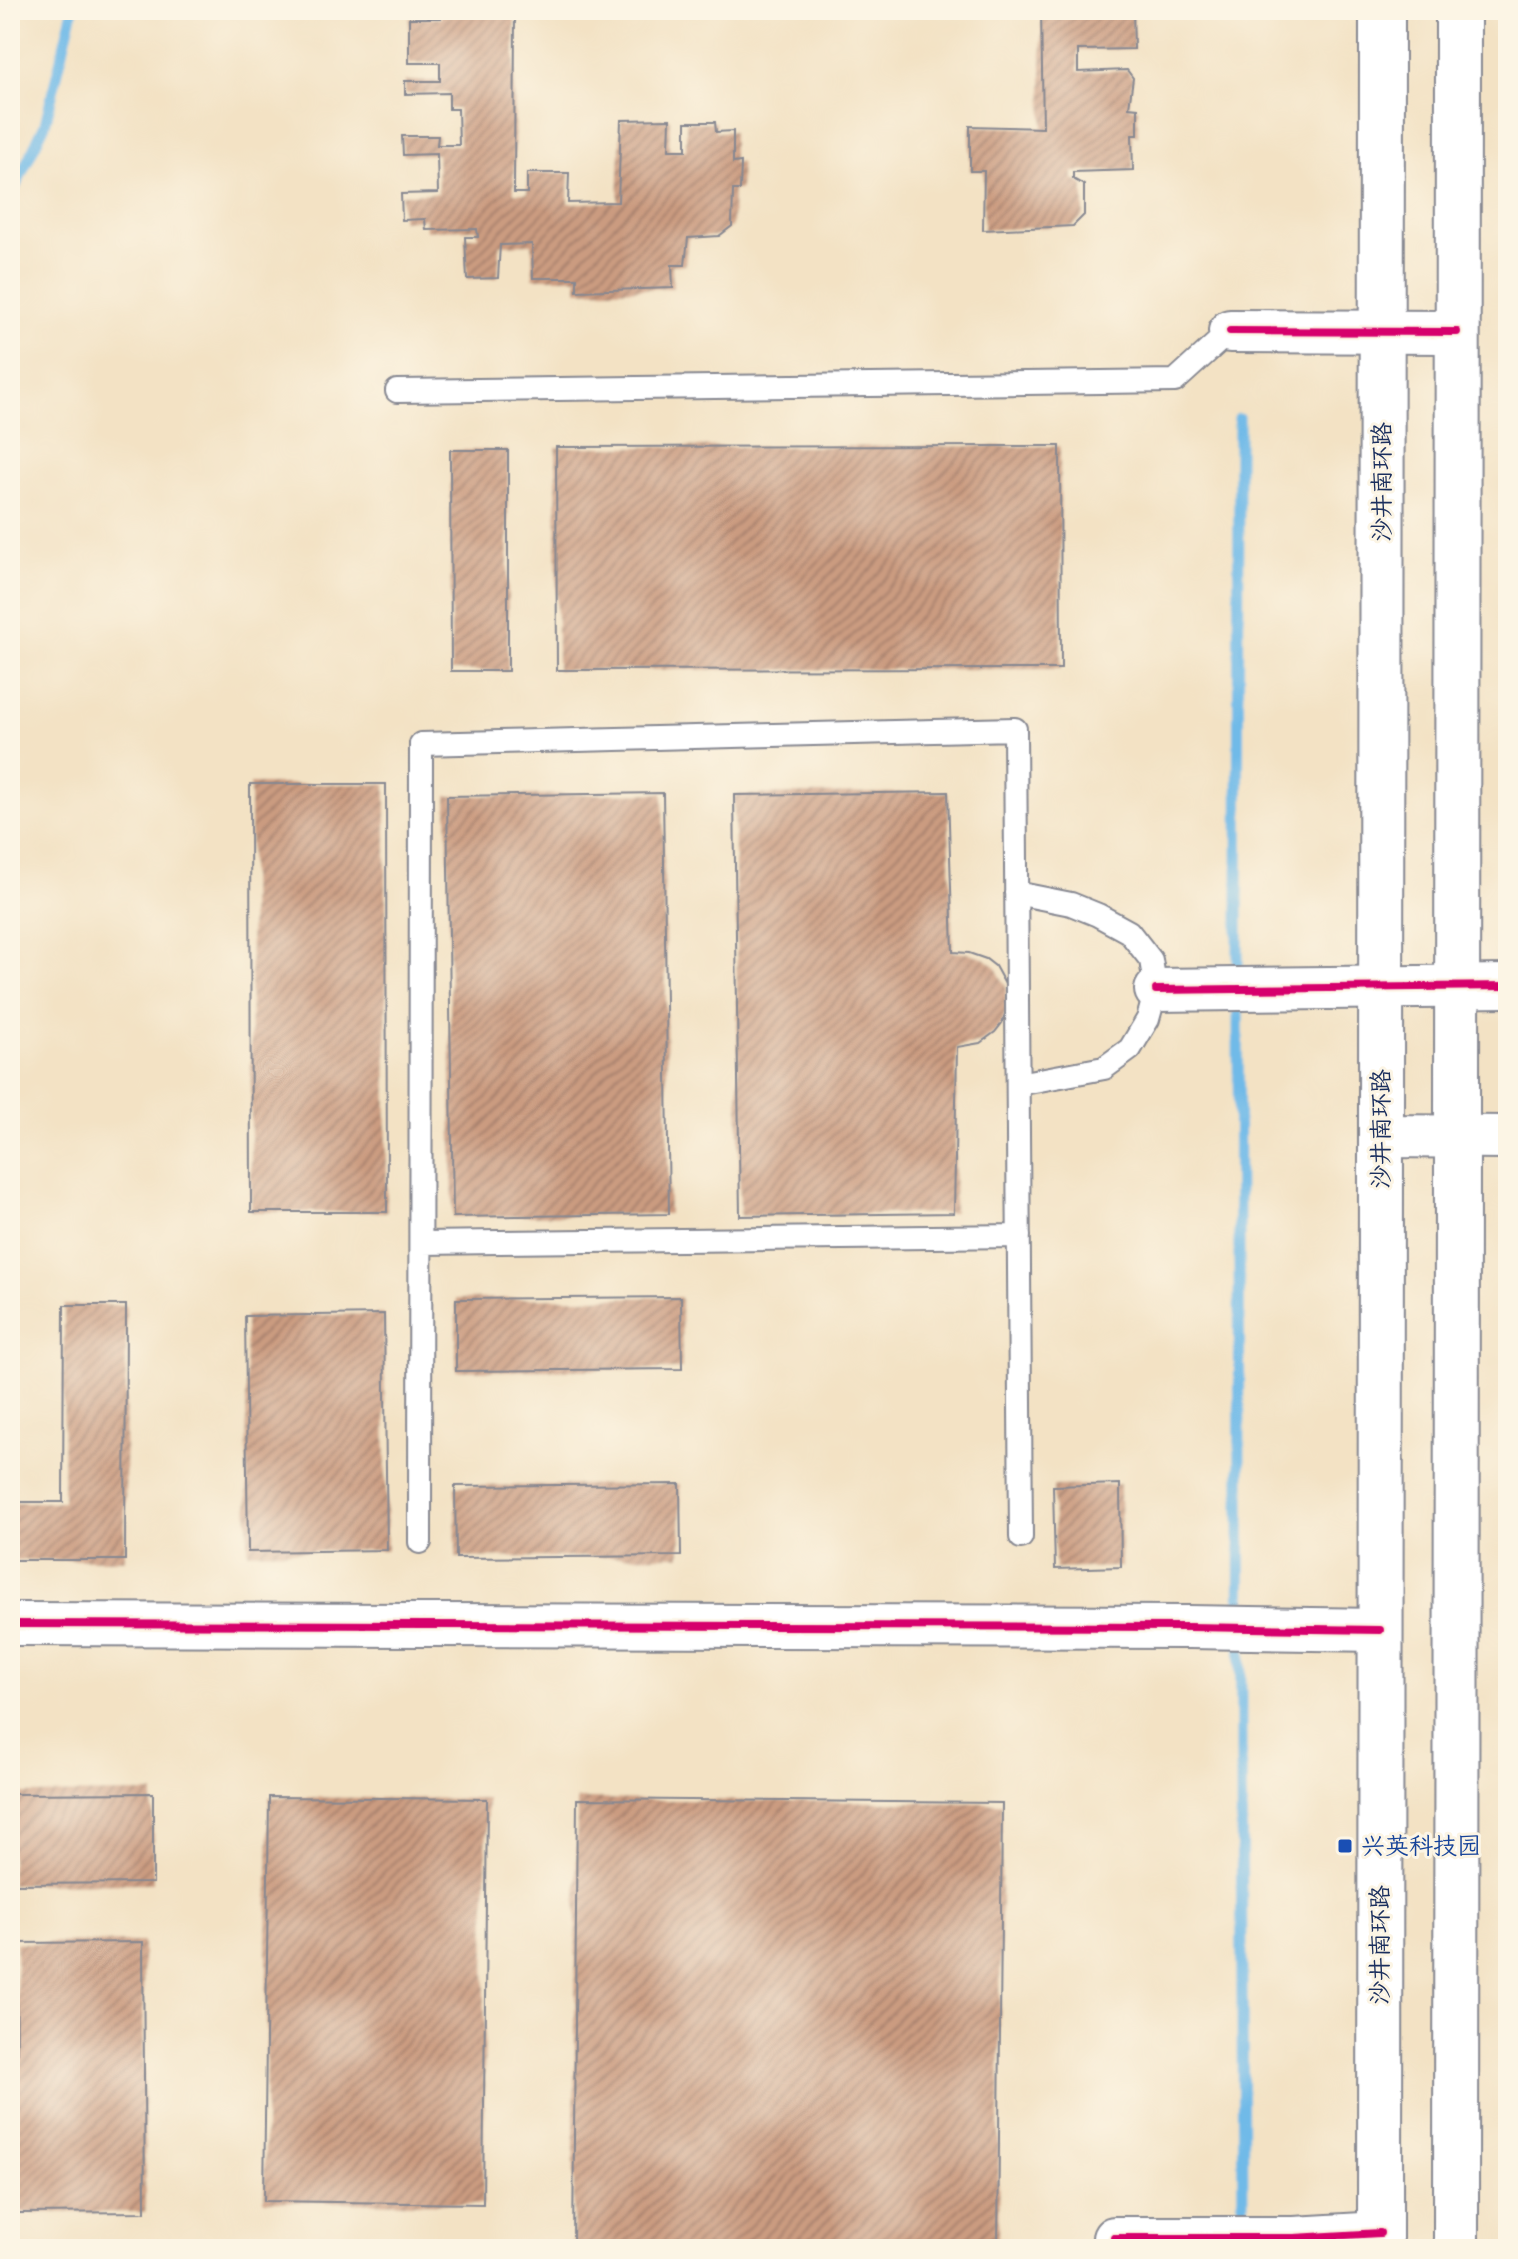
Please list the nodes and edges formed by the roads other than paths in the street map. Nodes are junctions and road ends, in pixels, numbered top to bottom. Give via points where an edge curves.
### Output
1 (1382, 10) edge
2 (1458, 10) edge
3 (1230, 331) joint
4 (1382, 332) junction
5 (1457, 332) junction
6 (397, 391) dead end
7 (1016, 893) junction
8 (1381, 986) junction
9 (1457, 986) junction
10 (1508, 986) edge
11 (1156, 990) junction
12 (1018, 1084) junction
13 (1381, 1136) junction
14 (1457, 1137) junction
15 (1508, 1137) edge
16 (1019, 1236) junction
17 (422, 1243) junction
18 (1021, 1537) dead end
19 (420, 1542) dead end
20 (10, 1624) edge
21 (1380, 1630) junction
22 (1114, 2238) dead end
23 (1380, 2241) edge
24 (1456, 2249) edge

1 - 4 main road, 沙井南环路
2 - 5 main road
3 - 4 street
3 - 6 lane via 1175,381
4 - 5 street
4 - 8 main road, 沙井南环路
5 - 9 main road
7 - 11 lane via 1071,904 1129,932 1151,960
7 - 12 lane
7 - 17 lane via 1015,729 421,744
8 - 9 street
8 - 11 street
8 - 13 main road, 沙井南环路
9 - 10 street
9 - 14 main road
11 - 12 lane via 1148,1019 1130,1049 1104,1068
12 - 16 lane
13 - 14 street
13 - 21 main road, 沙井南环路
14 - 15 street
14 - 24 main road
16 - 17 lane
16 - 18 lane
17 - 19 lane
20 - 21 street
21 - 23 main road, 沙井南环路
22 - 23 street

